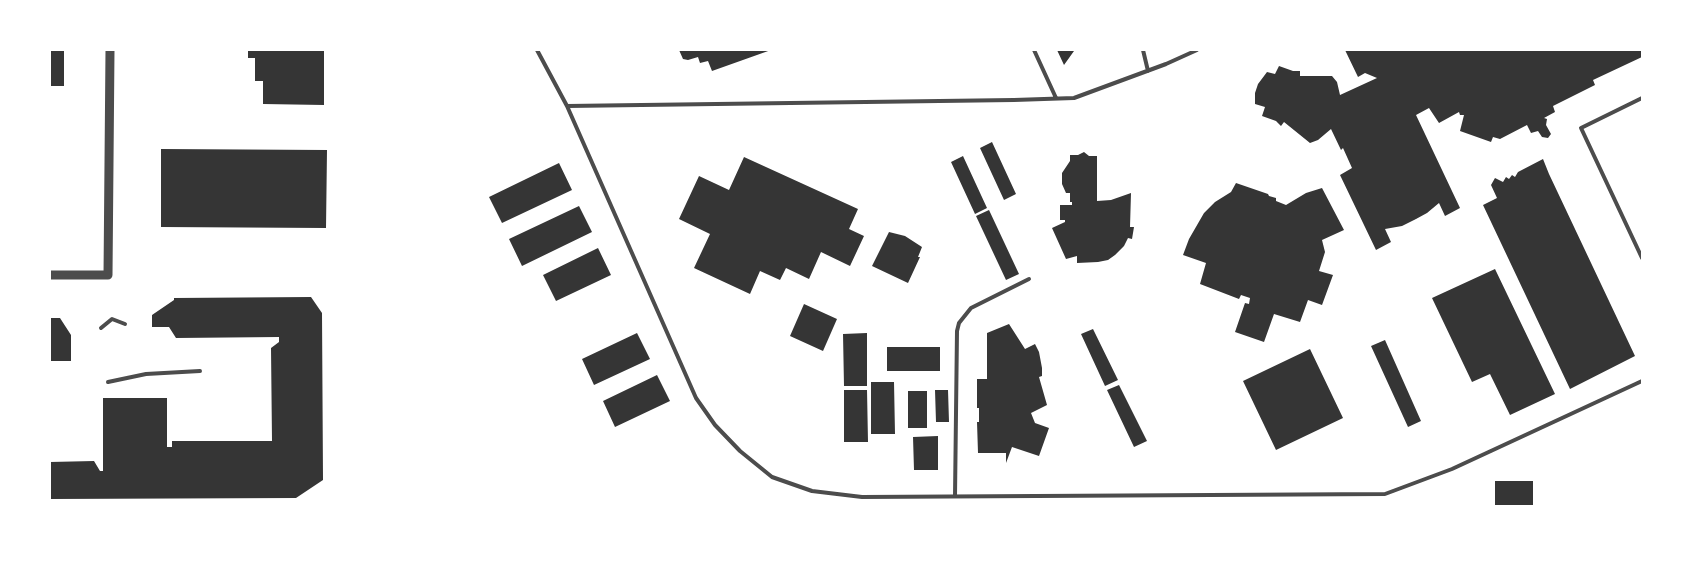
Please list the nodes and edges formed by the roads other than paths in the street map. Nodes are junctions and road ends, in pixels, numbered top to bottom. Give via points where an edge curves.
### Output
1 (110, 50) edge
2 (537, 50) edge
3 (1034, 50) edge
4 (1143, 50) edge
5 (1197, 50) edge
6 (1148, 71) junction
7 (1056, 98) junction
8 (1642, 98) edge
9 (567, 106) junction
10 (1642, 258) edge
11 (50, 274) edge
12 (1029, 279) dead end
13 (125, 324) dead end
14 (101, 328) dead end
15 (200, 370) dead end
16 (1642, 381) edge
17 (108, 382) dead end
18 (955, 496) junction

1 - 11 street via 108,275
2 - 9 lane
3 - 7 lane
4 - 6 lane
5 - 6 lane
6 - 7 lane via 1074,98
7 - 9 lane
8 - 10 lane via 1581,128
9 - 18 lane via 696,398 740,451 772,477 812,491 862,497
12 - 18 lane via 971,308 959,323
13 - 14 lane via 112,319
15 - 17 lane via 146,374
16 - 18 lane via 1452,469 1385,494

